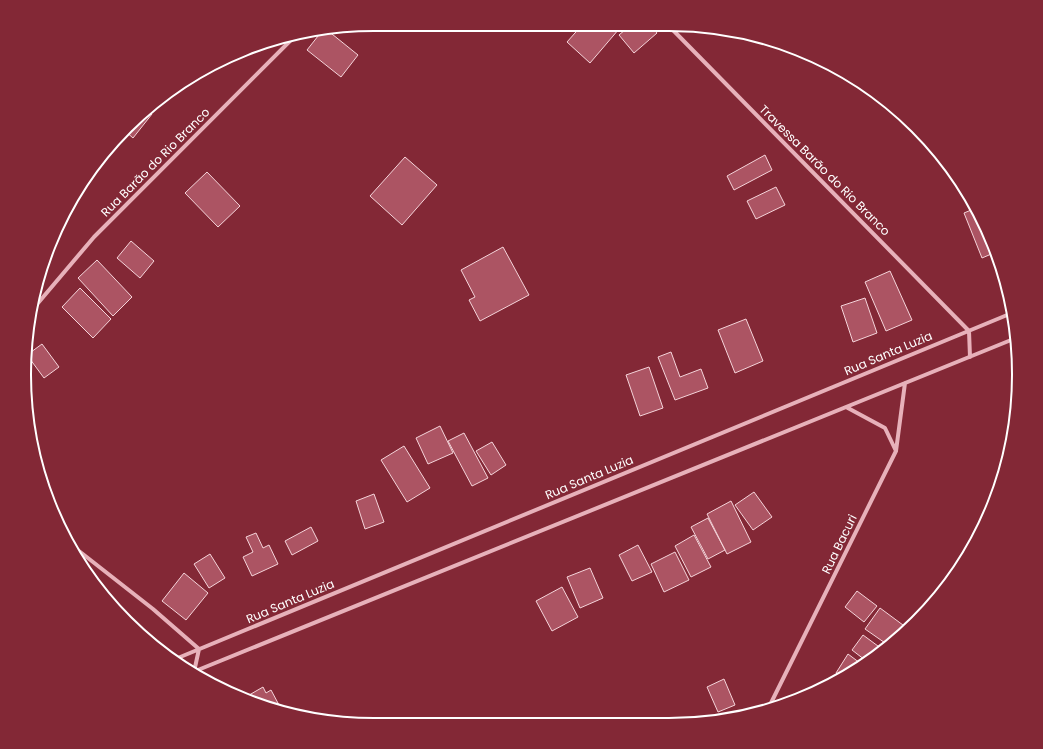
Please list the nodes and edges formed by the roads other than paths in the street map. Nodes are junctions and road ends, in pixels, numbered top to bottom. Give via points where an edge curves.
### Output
1 (674, 31) edge
2 (289, 42) edge
3 (39, 302) edge
4 (1006, 315) edge
5 (969, 331) junction
6 (1010, 340) edge
7 (970, 357) junction
8 (905, 383) junction
9 (846, 408) junction
10 (896, 451) junction
11 (81, 553) edge
12 (200, 649) junction
13 (180, 657) edge
14 (195, 667) edge
15 (199, 670) edge
16 (771, 702) edge

1 - 5 street, Travessa Barão do Rio Branco
2 - 3 street, Rua Barão do Rio Branco via 94,237
4 - 5 street, Rua Santa Luzia
5 - 7 street
5 - 12 street, Rua Santa Luzia
6 - 7 street
7 - 8 street
8 - 9 street
8 - 10 street, Rua Bacuri
9 - 10 street via 885,428
9 - 15 street
10 - 16 street, Rua Bacuri
11 - 12 street
12 - 13 street, Rua Santa Luzia
12 - 14 street

